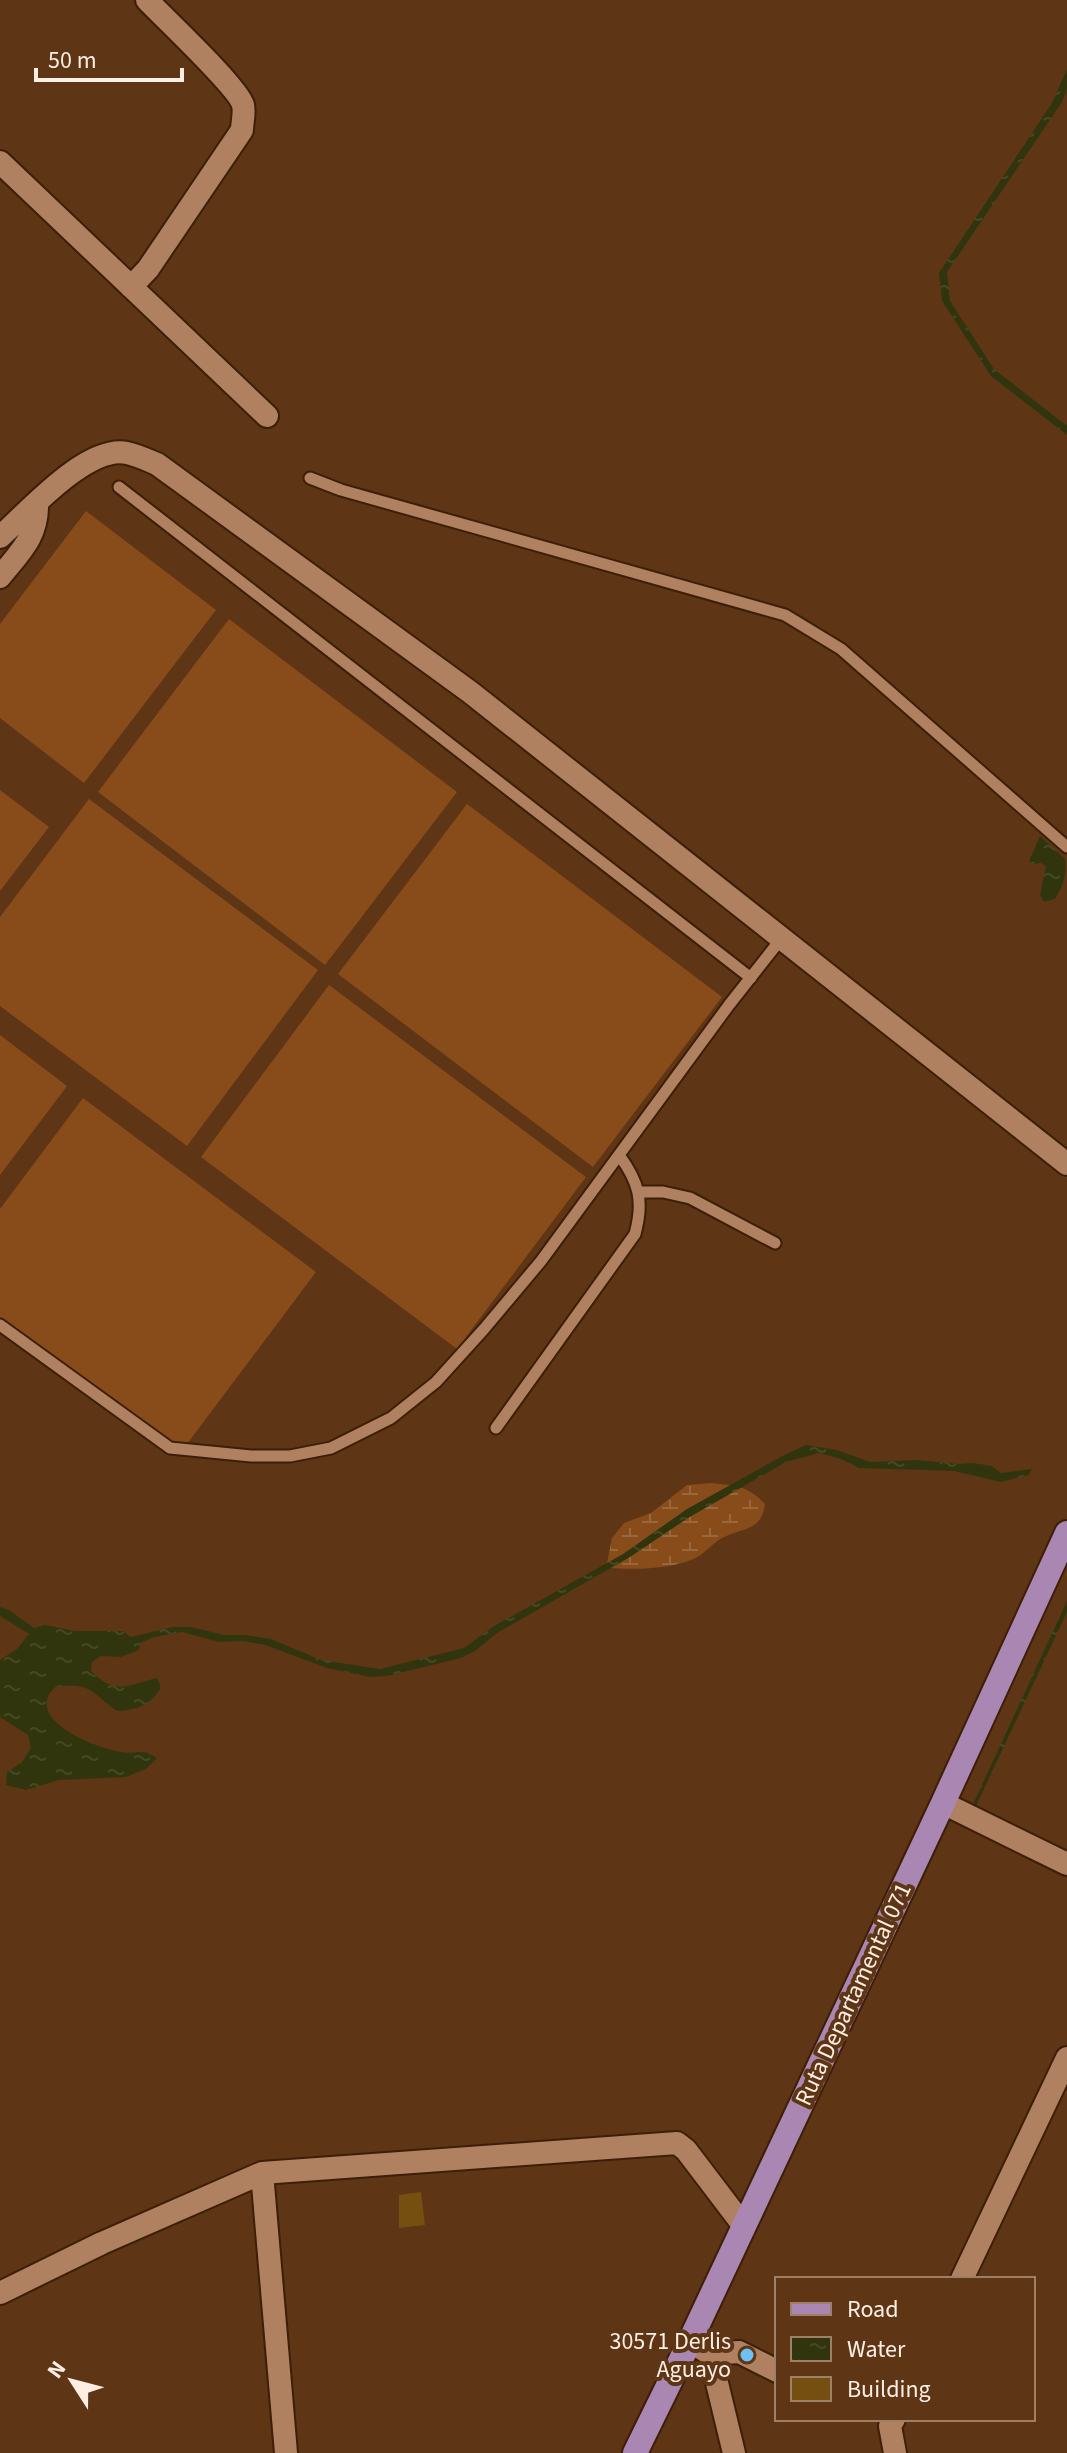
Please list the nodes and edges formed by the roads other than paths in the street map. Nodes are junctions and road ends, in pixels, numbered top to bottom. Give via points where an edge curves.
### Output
1 (147, 0) edge
2 (0, 162) edge
3 (131, 287) junction
4 (267, 416) dead end
5 (310, 478) dead end
6 (119, 487) dead end
7 (37, 504) junction
8 (0, 537) edge
9 (0, 577) edge
10 (1067, 847) edge
11 (781, 939) junction
12 (751, 978) junction
13 (619, 1155) junction
14 (1067, 1164) edge
15 (639, 1192) junction
16 (775, 1243) dead end
17 (0, 1325) edge
18 (496, 1428) dead end
19 (1067, 1533) edge
20 (943, 1803) junction
21 (1067, 1864) edge
22 (1067, 2058) edge
23 (262, 2173) junction
24 (743, 2225) junction
25 (963, 2277) edge
26 (0, 2293) edge
27 (700, 2348) junction
28 (775, 2370) edge
29 (887, 2421) edge
30 (286, 2453) edge
31 (635, 2453) edge
32 (734, 2453) edge
33 (895, 2453) edge

1 - 3 street via 232,88 243,105 243,117 242,130
2 - 3 street
3 - 4 street
5 - 10 lane via 785,615 841,649
6 - 12 lane
7 - 8 street
7 - 9 street via 32,537
7 - 11 street via 99,455 126,452 157,464 470,692
11 - 12 lane
11 - 14 street
12 - 13 lane
13 - 15 lane
13 - 17 lane via 541,1261 436,1382 391,1418 331,1448 264,1456 170,1448
15 - 16 lane via 690,1198
15 - 18 lane via 635,1234
19 - 20 main road, Ruta Departamental 071
20 - 21 street
20 - 24 main road, Ruta Departamental 071
22 - 25 street
23 - 24 street via 677,2143
23 - 26 street
23 - 30 street
24 - 27 main road, Ruta Departamental 071
27 - 28 street via 739,2352
27 - 31 main road, Ruta Departamental 071
27 - 32 street
29 - 33 street

